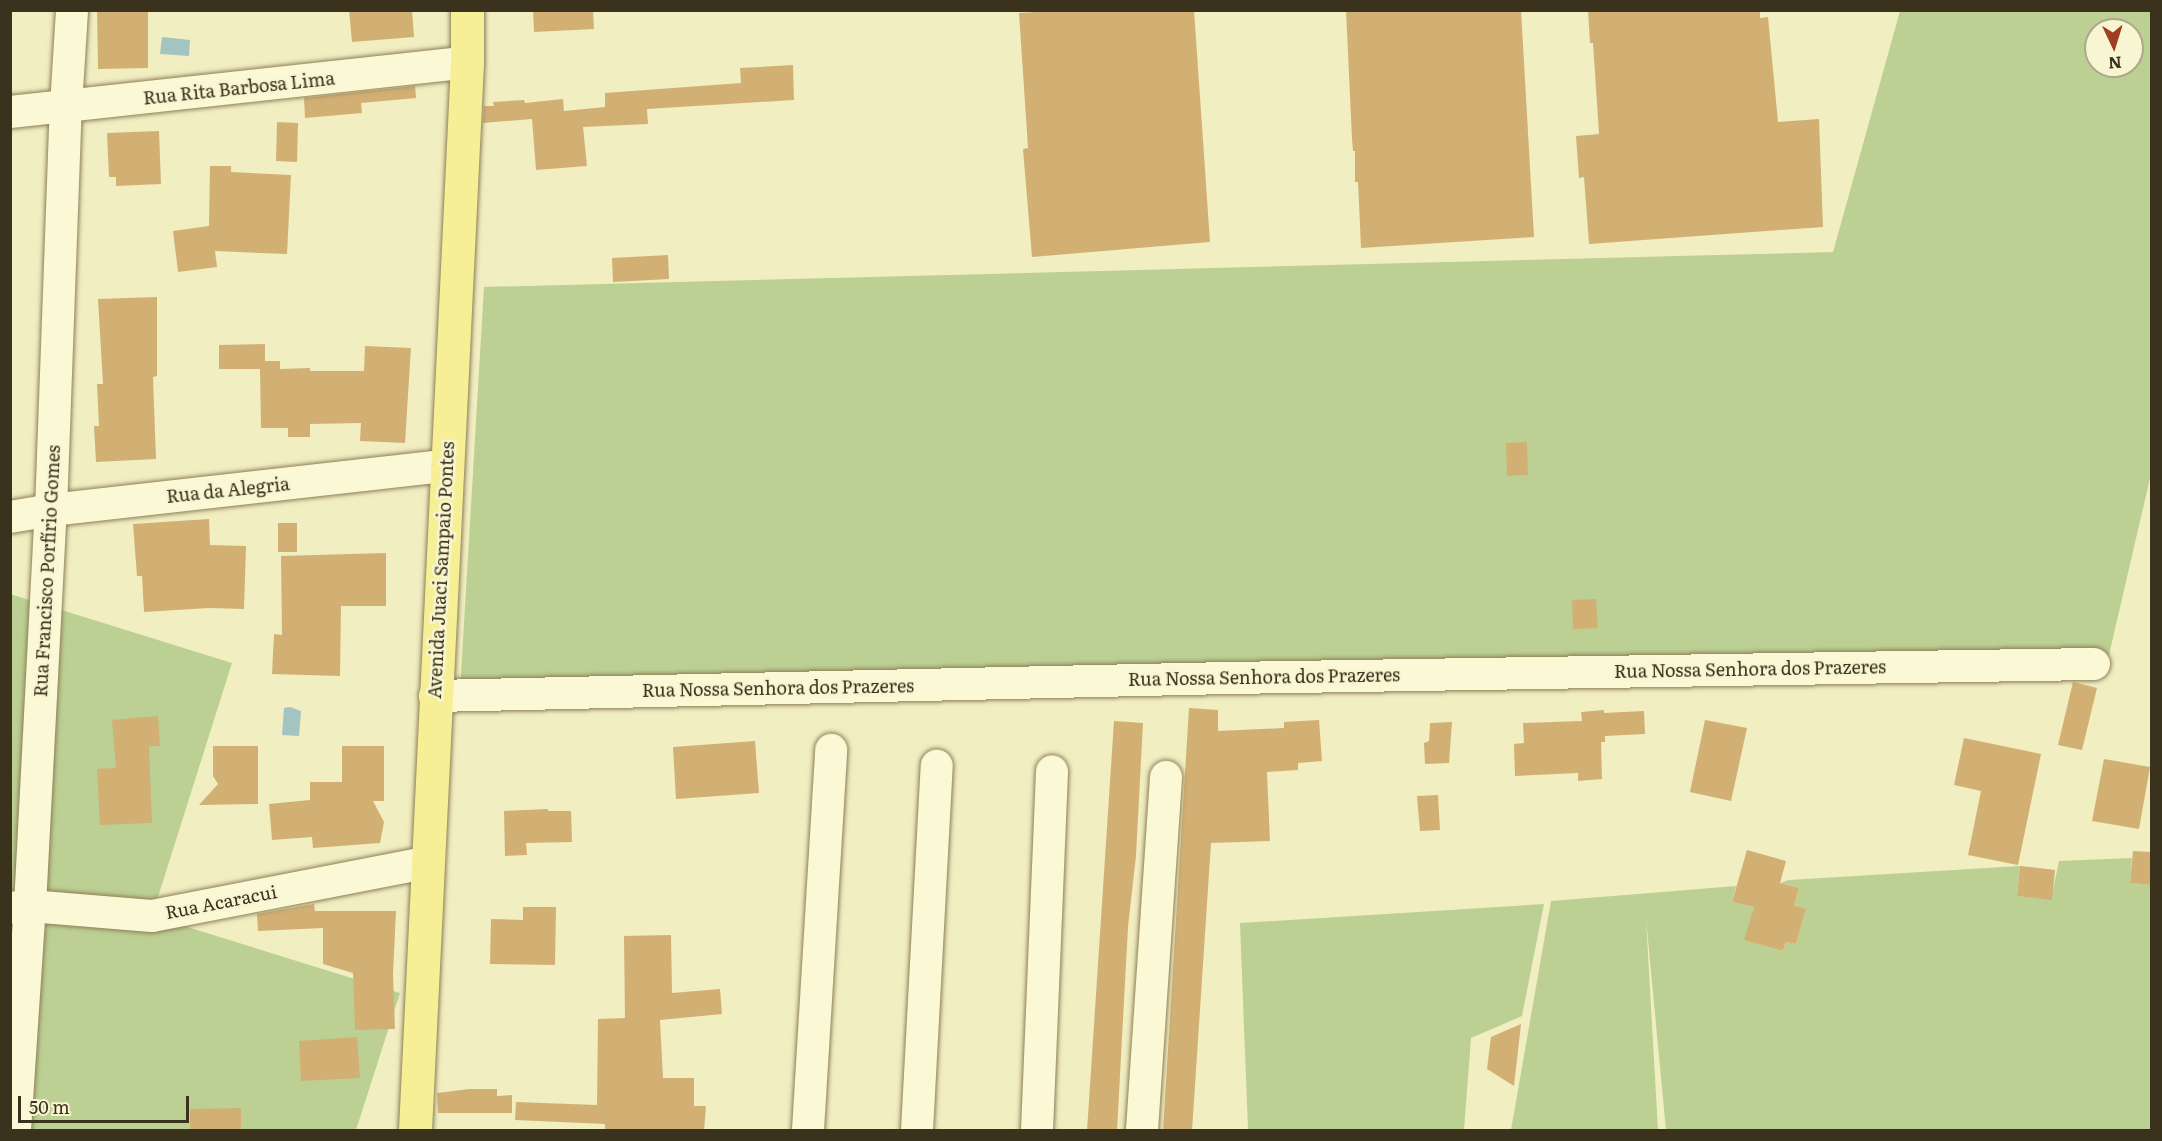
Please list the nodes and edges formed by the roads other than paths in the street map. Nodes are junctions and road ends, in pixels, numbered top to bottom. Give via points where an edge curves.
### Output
1 (72, 10) edge
2 (467, 10) edge
3 (467, 62) junction
4 (66, 106) junction
5 (10, 112) edge
6 (446, 466) junction
7 (51, 510) junction
8 (10, 517) edge
9 (2094, 664) dead end
10 (435, 696) junction
11 (831, 750) dead end
12 (937, 766) dead end
13 (1052, 771) dead end
14 (1166, 777) dead end
15 (429, 862) junction
16 (20, 907) edge
17 (15, 1131) edge
18 (415, 1131) edge
19 (808, 1131) edge
20 (916, 1131) edge
21 (1036, 1131) edge
22 (1142, 1131) edge

1 - 4 street, Rua Francisco Porfírio Gomes
2 - 3 main road, Avenida Juaci Sampaio Pontes
3 - 4 street, Rua Rita Barbosa Lima
3 - 6 main road, Avenida Juaci Sampaio Pontes
4 - 5 street, Rua Rita Barbosa Lima
4 - 7 street, Rua Francisco Porfírio Gomes
6 - 7 street, Rua da Alegria
6 - 10 main road, Avenida Juaci Sampaio Pontes
7 - 8 street, Rua da Alegria
7 - 16 street, Rua Francisco Porfírio Gomes
9 - 10 street, Rua Nossa Senhora dos Prazeres
10 - 15 main road, Avenida Juaci Sampaio Pontes
11 - 19 street
12 - 20 street
13 - 21 street
14 - 22 street
15 - 16 street, Rua Acaracui via 152,916
15 - 18 main road, Avenida Juaci Sampaio Pontes
16 - 17 street, Rua Francisco Porfírio Gomes

